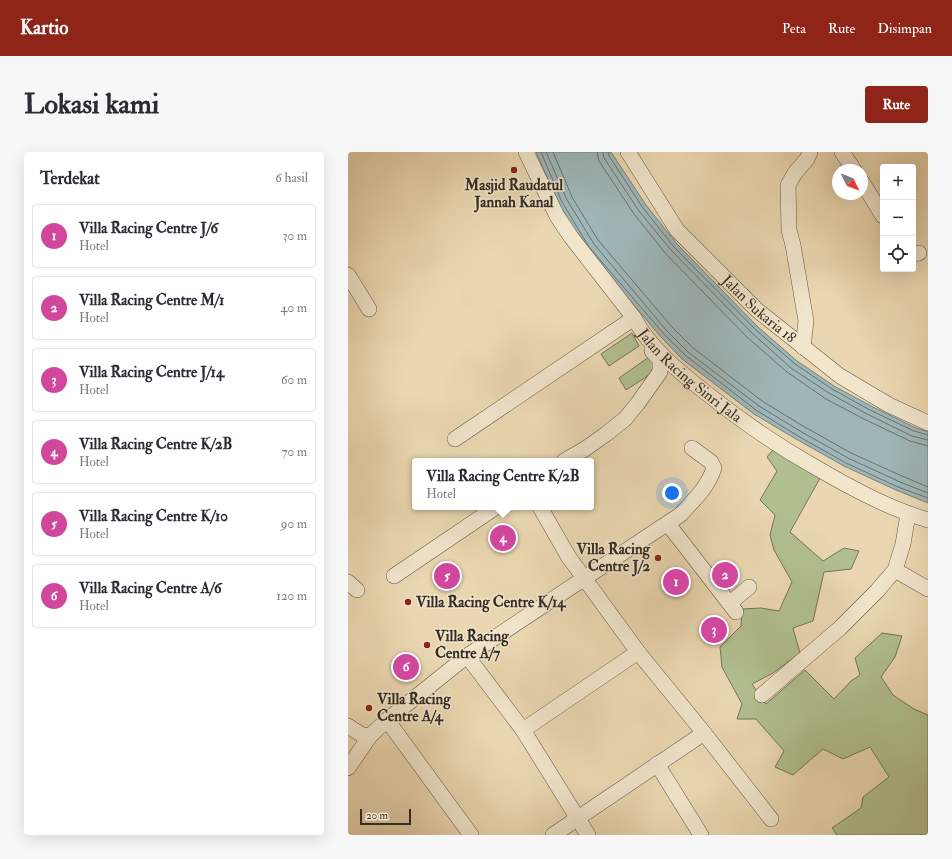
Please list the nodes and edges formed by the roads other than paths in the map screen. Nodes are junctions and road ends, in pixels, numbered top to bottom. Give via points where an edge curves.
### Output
1 (526, 152) edge
2 (628, 152) edge
3 (810, 152) edge
4 (842, 152) edge
5 (850, 164) edge
6 (868, 192) edge
7 (880, 211) edge
8 (348, 275) edge
9 (369, 309) dead end
10 (634, 318) junction
11 (640, 336) dead end
12 (803, 347) junction
13 (928, 423) edge
14 (456, 439) dead end
15 (692, 448) dead end
16 (569, 458) edge
17 (492, 510) edge
18 (542, 510) edge
19 (908, 514) junction
20 (928, 520) edge
21 (668, 524) junction
22 (895, 570) junction
23 (394, 576) dead end
24 (584, 578) junction
25 (749, 587) dead end
26 (928, 589) edge
27 (638, 652) junction
28 (467, 656) junction
29 (762, 695) dead end
30 (387, 720) junction
31 (348, 726) edge
32 (523, 730) junction
33 (704, 733) junction
34 (370, 736) junction
35 (657, 764) junction
36 (348, 768) edge
37 (578, 818) junction
38 (771, 819) dead end
39 (471, 835) edge
40 (554, 835) edge
41 (588, 835) edge
42 (701, 835) edge

1 - 10 street, Jalan Racing Sinri Jala via 557,216
2 - 12 street, Jalan Sukaria 18 via 677,230 757,310
3 - 12 street via 788,185 789,230 794,245 806,321
4 - 5 street
6 - 7 street
8 - 9 street
10 - 14 street
10 - 19 street, Jalan Racing Sinri Jala via 662,355 691,382 749,426 863,494
11 - 16 street via 660,360 660,372 625,419
12 - 13 street, Jalan Sukaria 18 via 840,376 889,405
15 - 21 street via 711,462 714,468 712,476 703,490
17 - 23 street
18 - 24 street
19 - 20 street, Jalan Racing Sinri Jala
19 - 22 street
21 - 24 street
21 - 25 street via 733,608
22 - 26 street
22 - 29 street via 840,628
24 - 27 street
24 - 28 street
27 - 32 street
27 - 33 street
28 - 30 street
28 - 32 street
30 - 34 street
30 - 39 street
31 - 34 street via 362,735
32 - 37 street
33 - 35 street
33 - 38 street
34 - 36 street
35 - 37 street
35 - 42 street
37 - 40 street
37 - 41 street

